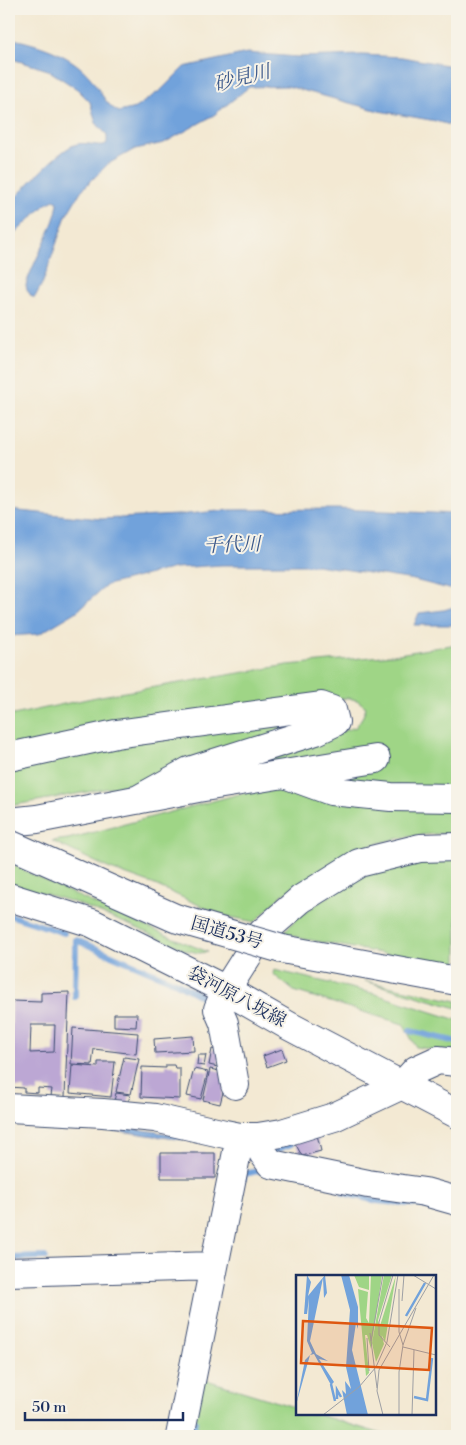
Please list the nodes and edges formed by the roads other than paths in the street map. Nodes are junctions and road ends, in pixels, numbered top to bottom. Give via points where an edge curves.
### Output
1 (9, 757) edge
2 (376, 759) dead end
3 (284, 774) junction
4 (457, 798) edge
5 (137, 800) junction
6 (9, 822) edge
7 (9, 844) edge
8 (457, 847) edge
9 (9, 897) edge
10 (457, 980) edge
11 (226, 990) junction
12 (457, 1062) edge
13 (235, 1085) dead end
14 (402, 1085) junction
15 (9, 1108) edge
16 (457, 1114) edge
17 (249, 1137) junction
18 (457, 1200) edge
19 (214, 1266) junction
20 (9, 1272) edge
21 (180, 1436) edge

1 - 5 main road via 116,734 321,706 332,710 336,722 189,771
2 - 3 main road
3 - 4 main road via 331,791 391,797
3 - 5 main road
5 - 6 main road via 37,820
7 - 10 main road, 国道53号, bridge via 175,918 282,950
8 - 11 main road via 420,848 358,863 301,899 262,933
9 - 11 main road, 袋河原八坂線 via 92,923
11 - 13 main road via 218,1009 224,1023
11 - 14 main road, 袋河原八坂線
12 - 14 main road via 438,1060 416,1070
14 - 16 main road, 袋河原八坂線
14 - 17 main road via 334,1117 282,1133
15 - 17 main road via 155,1118
17 - 18 main road via 271,1164
17 - 19 main road
19 - 20 main road
19 - 21 main road

